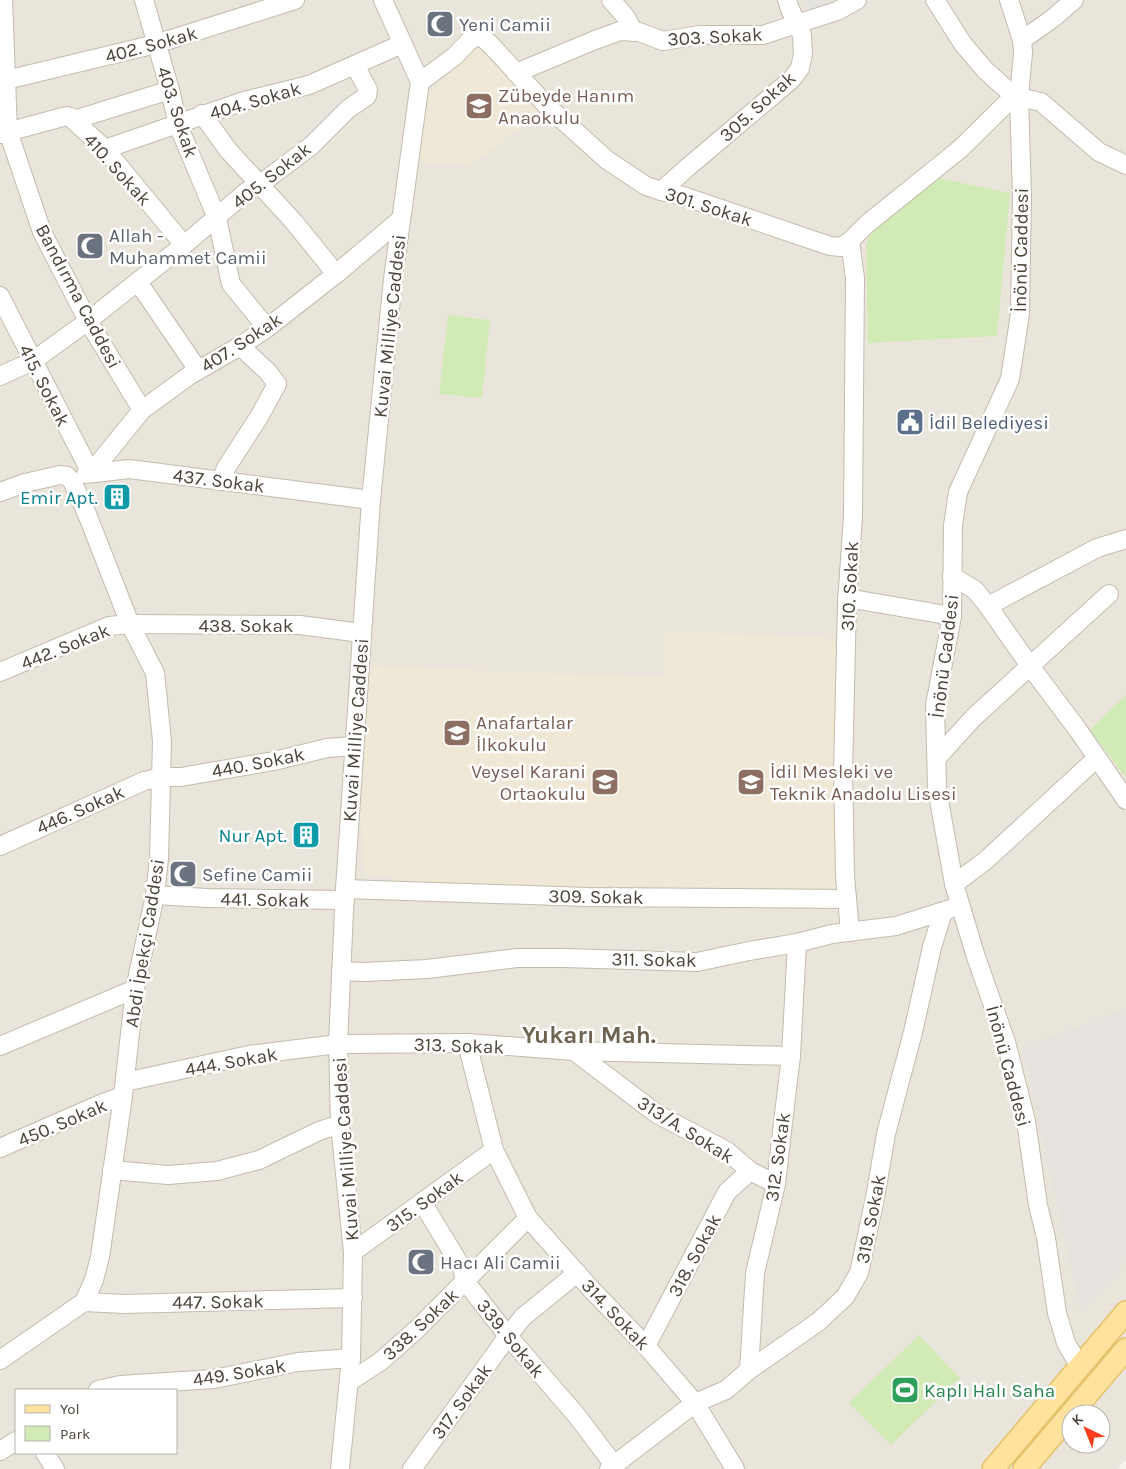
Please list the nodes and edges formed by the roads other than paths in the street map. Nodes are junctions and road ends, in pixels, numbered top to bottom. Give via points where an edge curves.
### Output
1 (4, 0) edge
2 (144, 0) edge
3 (295, 0) edge
4 (383, 0) edge
5 (611, 0) edge
6 (787, 0) edge
7 (857, 0) edge
8 (935, 0) edge
9 (1009, 0) edge
10 (1074, 0) edge
11 (797, 25) junction
12 (634, 32) junction
13 (1022, 40) junction
14 (156, 44) junction
15 (402, 44) junction
16 (355, 65) junction
17 (516, 73) junction
18 (6, 80) junction
19 (420, 82) junction
20 (170, 90) junction
21 (1017, 97) junction
22 (202, 114) junction
23 (70, 117) junction
24 (178, 124) junction
25 (4, 132) edge
26 (105, 149) junction
27 (1122, 159) edge
28 (259, 185) junction
29 (661, 191) junction
30 (217, 218) junction
31 (400, 220) junction
32 (850, 241) junction
33 (184, 245) junction
34 (336, 274) junction
35 (138, 282) junction
36 (0, 296) edge
37 (88, 321) junction
38 (267, 328) junction
39 (240, 346) junction
40 (33, 361) junction
41 (198, 370) junction
42 (0, 376) edge
43 (142, 410) junction
44 (91, 473) junction
45 (67, 476) junction
46 (220, 481) junction
47 (0, 492) edge
48 (371, 500) junction
49 (1126, 539) edge
50 (952, 576) junction
51 (1109, 594) dead end
52 (847, 598) junction
53 (988, 606) junction
54 (952, 616) junction
55 (130, 624) junction
56 (361, 633) junction
57 (1030, 666) junction
58 (0, 672) edge
59 (354, 746) junction
60 (937, 758) junction
61 (1097, 758) junction
62 (162, 777) junction
63 (1126, 800) edge
64 (0, 846) edge
65 (954, 884) junction
66 (345, 894) junction
67 (155, 895) junction
68 (847, 899) junction
69 (960, 906) junction
70 (943, 912) junction
71 (850, 932) junction
72 (797, 943) junction
73 (341, 971) junction
74 (135, 989) junction
75 (467, 1043) junction
76 (338, 1044) junction
77 (0, 1046) edge
78 (574, 1051) junction
79 (791, 1056) junction
80 (124, 1089) junction
81 (340, 1124) junction
82 (0, 1148) edge
83 (494, 1150) junction
84 (112, 1170) junction
85 (750, 1171) junction
86 (776, 1184) junction
87 (422, 1202) junction
88 (528, 1218) junction
89 (353, 1252) junction
90 (577, 1273) junction
91 (465, 1281) junction
92 (353, 1298) junction
93 (84, 1302) junction
94 (1126, 1312) edge
95 (508, 1336) junction
96 (646, 1346) junction
97 (1126, 1349) edge
98 (351, 1358) junction
99 (0, 1360) edge
100 (1080, 1367) junction
101 (749, 1370) junction
102 (349, 1382) junction
103 (102, 1389) edge
104 (695, 1403) junction
105 (15, 1441) edge
106 (0, 1451) edge
107 (46, 1454) edge
108 (612, 1467) edge
109 (55, 1469) edge
110 (340, 1469) edge
111 (412, 1469) edge
112 (735, 1469) edge
113 (993, 1469) edge
114 (1024, 1469) edge

1 - 18 street, Bandırma Caddesi
2 - 14 street, 403. Sokak
3 - 14 street, 402. Sokak
4 - 15 street
5 - 12 street
6 - 11 street, 305. Sokak
7 - 11 street, 303. Sokak
8 - 21 street via 963,44 985,70
9 - 13 street, İnönü Caddesi
10 - 13 street
11 - 12 street, 303. Sokak via 764,35 700,35 663,41
11 - 29 street, 305. Sokak via 802,35 803,54 800,68 792,79
12 - 17 street, 303. Sokak via 620,31
13 - 21 street, İnönü Caddesi
14 - 18 street, 402. Sokak
14 - 20 street, 403. Sokak
15 - 16 street, 404. Sokak
15 - 19 street
16 - 22 street, 404. Sokak via 308,85
16 - 28 street, 405. Sokak via 368,90 366,96 311,146
17 - 19 street, 301. Sokak via 479,35
17 - 29 street, 301. Sokak via 607,160 646,186
18 - 25 street, Bandırma Caddesi
19 - 31 street, Kuvai Milliye Caddesi
20 - 23 street via 77,118
20 - 24 street, 403. Sokak
21 - 27 street via 1041,102 1099,152
21 - 32 street
21 - 50 street, İnönü Caddesi via 1022,196 1020,314 1010,379 958,492
22 - 24 street, 404. Sokak
22 - 28 street
23 - 25 street
23 - 26 street, 410. Sokak
24 - 26 street, 404. Sokak
24 - 30 street, 403. Sokak
25 - 37 street, Bandırma Caddesi via 42,232
26 - 33 street, 410. Sokak
28 - 30 street, 405. Sokak via 246,192
28 - 34 street
29 - 32 street, 301. Sokak via 830,246 841,247
30 - 33 street, 405. Sokak
30 - 38 street, 403. Sokak via 232,284
31 - 34 street, 407. Sokak
31 - 48 street, Kuvai Milliye Caddesi
32 - 52 street, 310. Sokak via 855,278 853,515
33 - 35 street, 405. Sokak
34 - 38 street, 407. Sokak
35 - 37 street, 405. Sokak
35 - 41 street
36 - 40 street, 415. Sokak
37 - 40 street, 405. Sokak
37 - 43 street, Bandırma Caddesi
38 - 39 street, 407. Sokak
39 - 41 street, 407. Sokak
39 - 46 street via 277,384
40 - 42 street, 405. Sokak
40 - 44 street, 415. Sokak
41 - 43 street, 407. Sokak
43 - 44 street, 407. Sokak
44 - 45 street, 437. Sokak
44 - 46 street, 437. Sokak via 129,469
45 - 47 street via 25,483
45 - 55 street, Abdi İpekçi Caddesi via 87,514
46 - 48 street, 437. Sokak
48 - 56 street, Kuvai Milliye Caddesi
49 - 53 street via 1097,548
50 - 53 street via 975,590
50 - 54 street, İnönü Caddesi
51 - 57 street
52 - 54 street
52 - 68 street, 310. Sokak via 843,772
53 - 57 street
54 - 60 street, İnönü Caddesi via 936,705
55 - 56 street, 438. Sokak via 300,624
55 - 58 street, 442. Sokak via 109,626
55 - 62 street, Abdi İpekçi Caddesi via 155,673
56 - 59 street, Kuvai Milliye Caddesi
57 - 60 street via 973,718
57 - 61 street
59 - 62 street, 440. Sokak via 327,748 181,777
59 - 66 street, Kuvai Milliye Caddesi
60 - 65 street, İnönü Caddesi via 937,789
61 - 63 street
61 - 65 street via 985,861
62 - 64 street, 446. Sokak via 144,781
62 - 67 street, Abdi İpekçi Caddesi
65 - 69 street, İnönü Caddesi
66 - 67 street, 441. Sokak via 236,899
66 - 68 street, 309. Sokak
66 - 73 street, Kuvai Milliye Caddesi
67 - 74 street, Abdi İpekçi Caddesi
68 - 71 street, 310. Sokak
69 - 70 street, 311. Sokak
69 - 100 street, İnönü Caddesi via 1008,1051 1026,1121 1057,1313 1066,1343
70 - 71 street, 311. Sokak via 896,926
70 - 101 street, 319. Sokak via 886,1134 859,1273 845,1297 818,1322
71 - 72 street, 311. Sokak
72 - 73 street, 311. Sokak via 697,962 517,958 426,969
72 - 79 street, 312. Sokak
73 - 76 street, Kuvai Milliye Caddesi
74 - 77 street
74 - 80 street, Abdi İpekçi Caddesi
75 - 76 street, 313. Sokak
75 - 78 street, 313. Sokak
75 - 83 street, 314. Sokak
76 - 80 street, 444. Sokak via 249,1055
76 - 81 street, Kuvai Milliye Caddesi
78 - 79 street, 313. Sokak
78 - 85 street, 313/A. Sokak via 657,1114 726,1151
79 - 86 street, 312. Sokak
80 - 82 street, 450. Sokak via 103,1103
80 - 84 street, Abdi İpekçi Caddesi
81 - 84 street via 259,1160 217,1170 168,1175
81 - 89 street, Kuvai Milliye Caddesi
83 - 87 street, 315. Sokak
83 - 88 street, 314. Sokak
84 - 93 street, Abdi İpekçi Caddesi via 100,1257
85 - 86 street, 313/A. Sokak
85 - 96 street, 318. Sokak via 727,1192
86 - 101 street, 312. Sokak via 755,1273
87 - 89 street, 315. Sokak
87 - 91 street, 339. Sokak via 462,1268
88 - 90 street, 314. Sokak
88 - 91 street, 338. Sokak
89 - 92 street, Kuvai Milliye Caddesi
90 - 95 street, 317. Sokak via 523,1317
90 - 96 street, 314. Sokak
91 - 95 street, 339. Sokak
91 - 102 street, 338. Sokak via 381,1361
92 - 93 street, 447. Sokak via 124,1304
92 - 98 street, Kuvai Milliye Caddesi
93 - 99 street
94 - 100 main road
95 - 108 street, 339. Sokak via 577,1416
95 - 111 street, 317. Sokak
96 - 104 street, 314. Sokak
97 - 114 main road
98 - 102 street, Kuvai Milliye Caddesi
98 - 103 street, 449. Sokak via 298,1362 214,1379 120,1384
100 - 113 main road
101 - 104 street, 319. Sokak via 726,1390
102 - 110 street, Kuvai Milliye Caddesi
104 - 108 street, 319. Sokak
104 - 112 street, 314. Sokak
105 - 106 street
107 - 109 street

